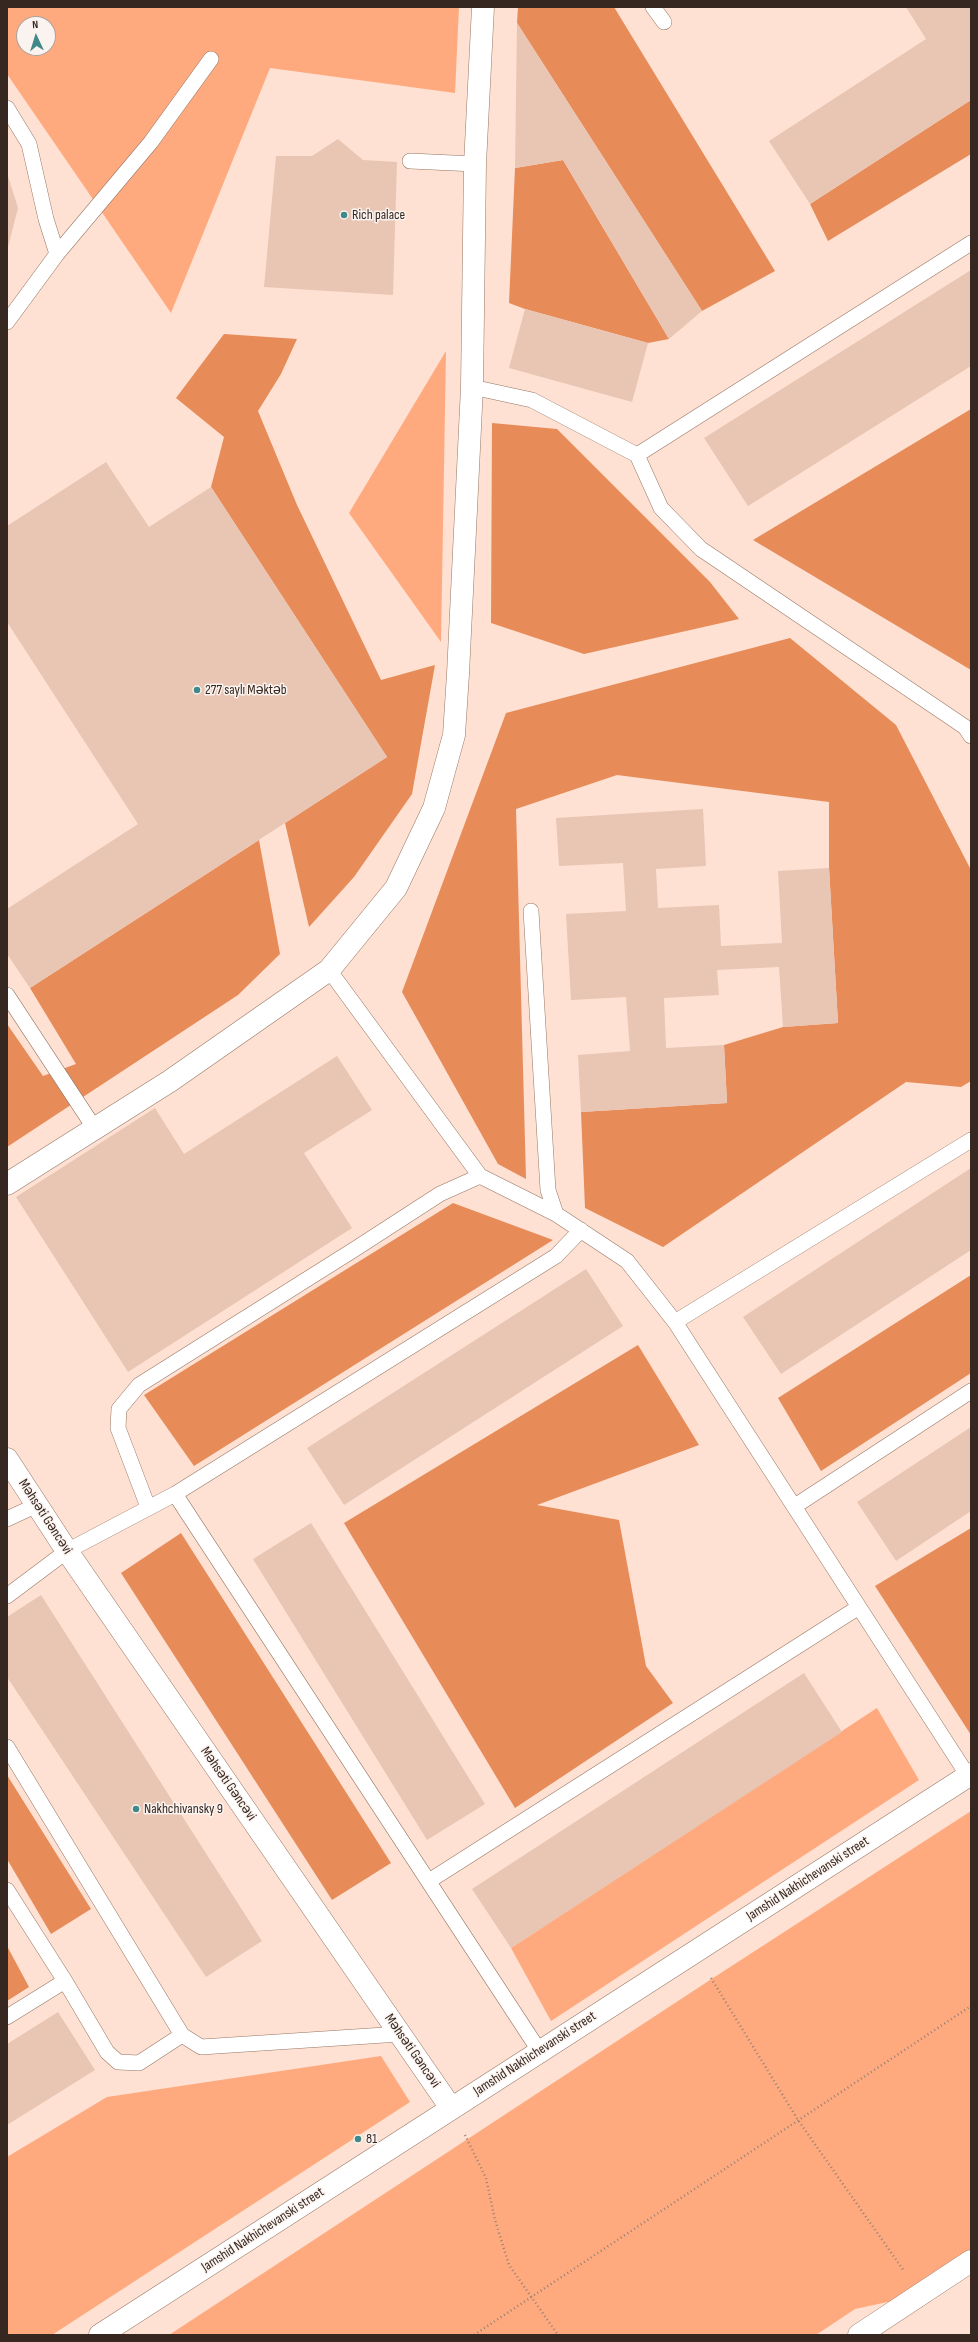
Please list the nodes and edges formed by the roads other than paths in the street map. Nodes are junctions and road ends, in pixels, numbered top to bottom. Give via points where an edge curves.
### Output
1 (483, 7) edge
2 (653, 7) edge
3 (664, 22) dead end
4 (212, 59) dead end
5 (7, 108) edge
6 (410, 161) dead end
7 (475, 164) junction
8 (971, 243) edge
9 (57, 254) junction
10 (7, 322) edge
11 (472, 387) junction
12 (637, 455) junction
13 (969, 728) edge
14 (530, 911) dead end
15 (329, 970) junction
16 (7, 995) edge
17 (95, 1128) junction
18 (971, 1140) edge
19 (480, 1176) junction
20 (7, 1184) edge
21 (556, 1214) junction
22 (581, 1230) junction
23 (674, 1322) junction
24 (971, 1391) edge
25 (7, 1459) edge
26 (175, 1494) junction
27 (37, 1505) junction
28 (795, 1506) junction
29 (148, 1507) junction
30 (7, 1519) edge
31 (67, 1551) junction
32 (7, 1596) edge
33 (859, 1606) junction
34 (7, 1747) edge
35 (969, 1775) edge
36 (429, 1881) junction
37 (7, 1890) edge
38 (65, 1981) junction
39 (7, 2018) edge
40 (400, 2034) junction
41 (182, 2035) junction
42 (540, 2052) junction
43 (451, 2108) junction
44 (971, 2261) edge
45 (100, 2335) edge
46 (860, 2335) edge

1 - 7 street
2 - 3 lane
4 - 9 lane via 151,142
5 - 9 lane via 29,144 46,219
6 - 7 lane
7 - 11 street
8 - 12 lane
9 - 10 lane
11 - 12 lane via 532,400
11 - 15 street via 454,735 434,808 396,888
12 - 13 lane via 661,508 701,549
14 - 21 lane via 548,1190
15 - 17 street via 170,1081
15 - 19 lane
16 - 17 lane
17 - 20 street
18 - 23 lane
19 - 21 lane
19 - 29 lane via 440,1194 139,1385 119,1409 118,1428
21 - 22 lane
22 - 23 lane via 627,1261
22 - 26 lane via 556,1256
23 - 28 lane
24 - 28 lane
25 - 27 street, Məhsəti Gəncəvi
26 - 29 lane
26 - 36 lane
27 - 30 lane
27 - 31 street, Məhsəti Gəncəvi
28 - 33 lane
29 - 31 lane
31 - 32 lane
31 - 40 street, Məhsəti Gəncəvi
33 - 35 lane
33 - 36 lane
34 - 41 lane
35 - 42 street, Jamshid Nakhichevanski street
36 - 42 lane
37 - 38 lane
38 - 39 lane
38 - 41 lane via 107,2052 118,2062 139,2063
40 - 41 lane via 201,2047
40 - 43 street, Məhsəti Gəncəvi
42 - 43 street, Jamshid Nakhichevanski street
43 - 45 street, Jamshid Nakhichevanski street
44 - 46 street

